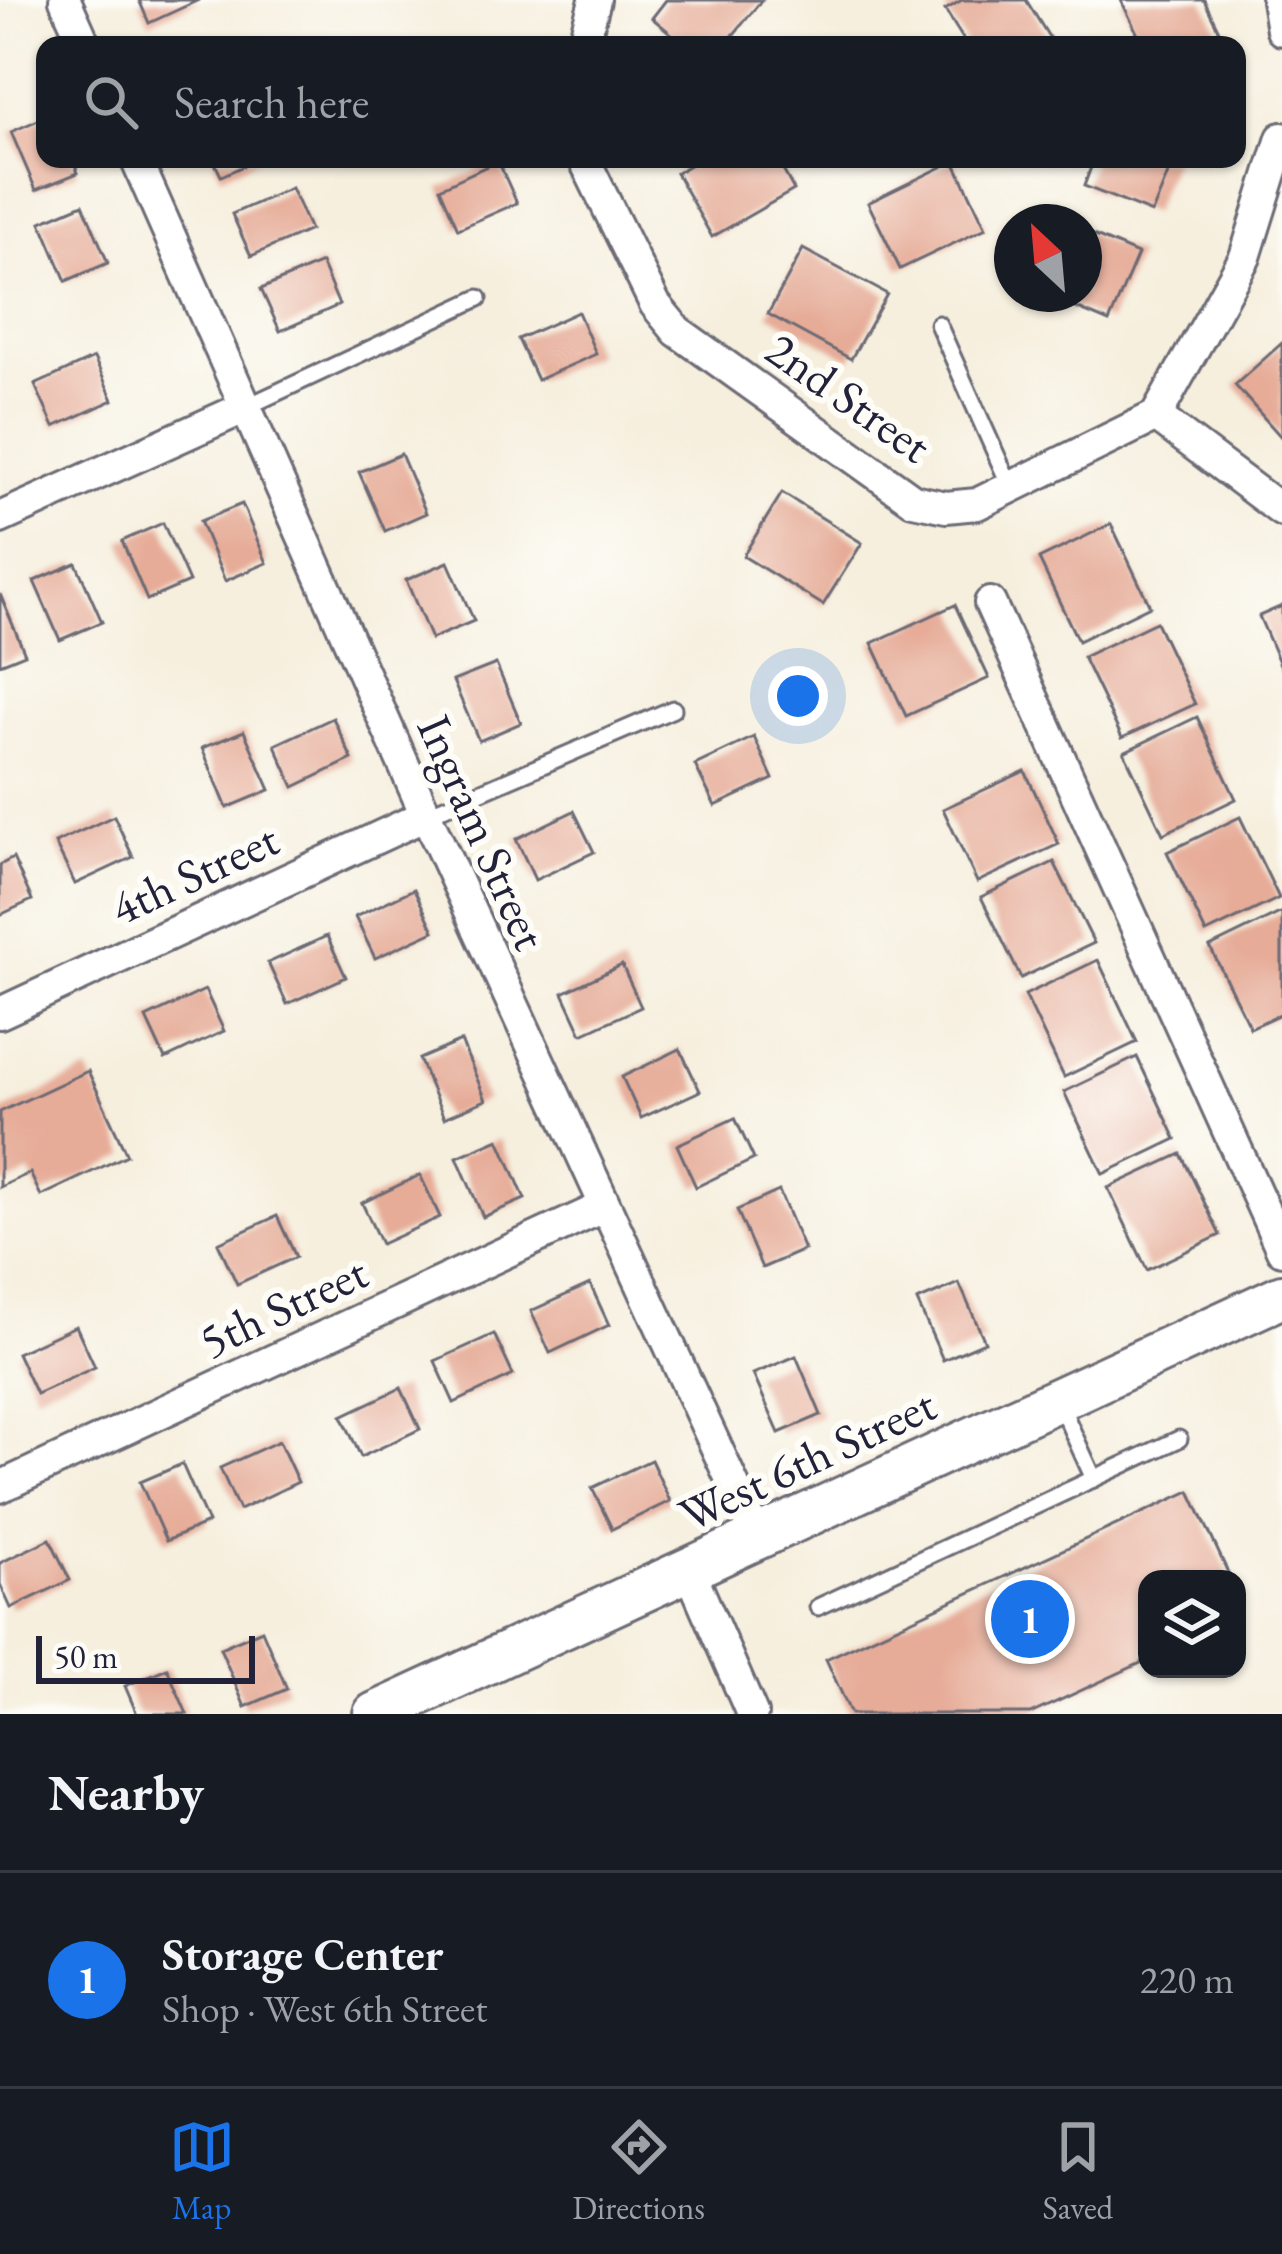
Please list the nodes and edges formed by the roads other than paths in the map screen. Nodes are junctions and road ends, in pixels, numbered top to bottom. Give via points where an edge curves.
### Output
1 (65, 0) edge
2 (595, 0) edge
3 (1276, 0) edge
4 (1282, 30) edge
5 (81, 36) edge
6 (585, 36) edge
7 (1282, 138) edge
8 (140, 168) edge
9 (588, 168) edge
10 (479, 298) dead end
11 (938, 324) dead end
12 (246, 407) junction
13 (1156, 416) junction
14 (1011, 488) junction
15 (1282, 512) edge
16 (0, 518) edge
17 (990, 603) dead end
18 (673, 709) dead end
19 (426, 815) junction
20 (0, 1013) edge
21 (603, 1207) junction
22 (1282, 1250) edge
23 (1282, 1296) edge
24 (1058, 1400) junction
25 (1179, 1439) dead end
26 (1094, 1479) junction
27 (0, 1487) edge
28 (758, 1538) junction
29 (689, 1570) junction
30 (818, 1607) dead end
31 (392, 1711) edge
32 (752, 1714) edge

1 - 5 street
2 - 6 street
3 - 4 street
7 - 13 street via 1245,257
8 - 12 street, Ingram Street
9 - 14 street, 2nd Street via 655,304 677,331 913,500 976,505
10 - 12 lane
11 - 14 lane
12 - 16 street
12 - 19 street, Ingram Street
13 - 14 street, 2nd Street
13 - 15 street
17 - 22 street
18 - 19 lane
19 - 20 street, 4th Street
19 - 21 street, Ingram Street
21 - 27 street, 5th Street
21 - 28 street, Ingram Street
23 - 24 street, West 6th Street
24 - 26 lane
24 - 28 street, West 6th Street
25 - 26 lane
26 - 30 lane
28 - 29 street, West 6th Street
29 - 31 street, West 6th Street
29 - 32 street

